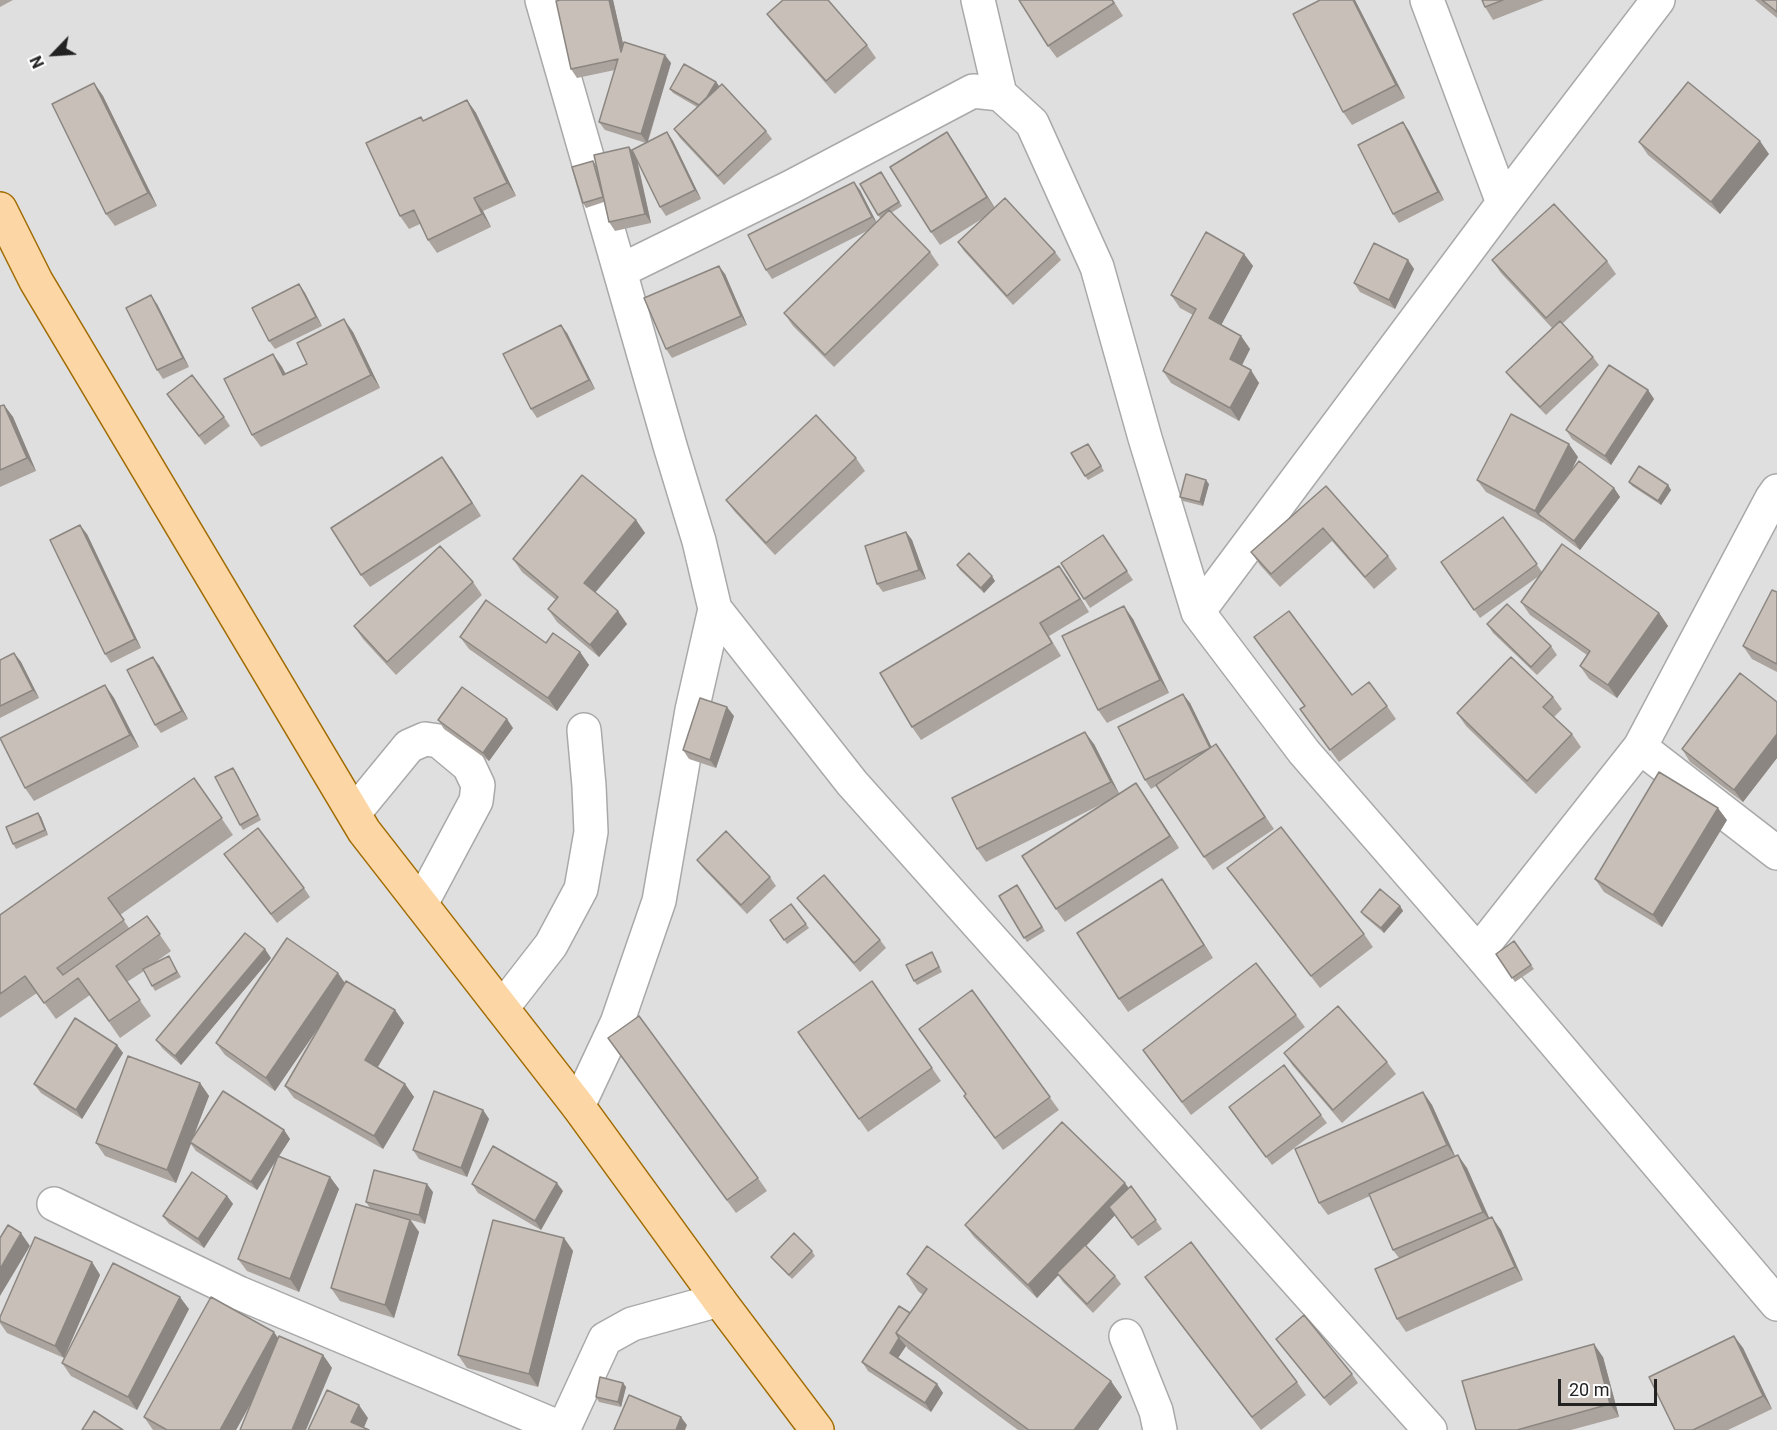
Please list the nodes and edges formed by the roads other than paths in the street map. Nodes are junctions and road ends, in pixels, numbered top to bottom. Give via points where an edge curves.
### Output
1 (542, 0) edge
2 (978, 0) edge
3 (1427, 0) edge
4 (1658, 0) edge
5 (1000, 94) junction
6 (1503, 203) junction
7 (2, 218) edge
8 (620, 272) junction
9 (1777, 491) edge
10 (715, 609) junction
11 (1198, 612) junction
12 (584, 730) dead end
13 (1640, 747) junction
14 (354, 813) junction
15 (1777, 853) edge
16 (421, 904) junction
17 (1478, 952) junction
18 (502, 1008) junction
19 (578, 1106) junction
20 (54, 1204) dead end
21 (719, 1300) junction
22 (1777, 1304) edge
23 (1126, 1336) dead end
24 (563, 1430) edge
25 (817, 1430) edge
26 (1160, 1430) edge
27 (1430, 1430) edge

1 - 8 street
2 - 5 street
3 - 6 street
4 - 6 street
5 - 8 street via 973,91
5 - 11 street via 1032,123 1097,267
6 - 11 street
7 - 14 main road
8 - 10 street via 699,541
9 - 13 street
10 - 19 street via 692,710 659,901 617,1023
10 - 27 street via 852,783
11 - 17 street via 1304,752
12 - 18 street via 591,832 581,889 551,945
13 - 15 street
13 - 17 street
14 - 16 main road
14 - 16 street via 409,746 425,739 439,741 469,766 478,785 476,801
16 - 18 main road
17 - 22 street
18 - 19 main road
19 - 21 main road
20 - 24 street via 239,1293
21 - 24 street via 632,1324 605,1339
21 - 25 main road
23 - 26 street

